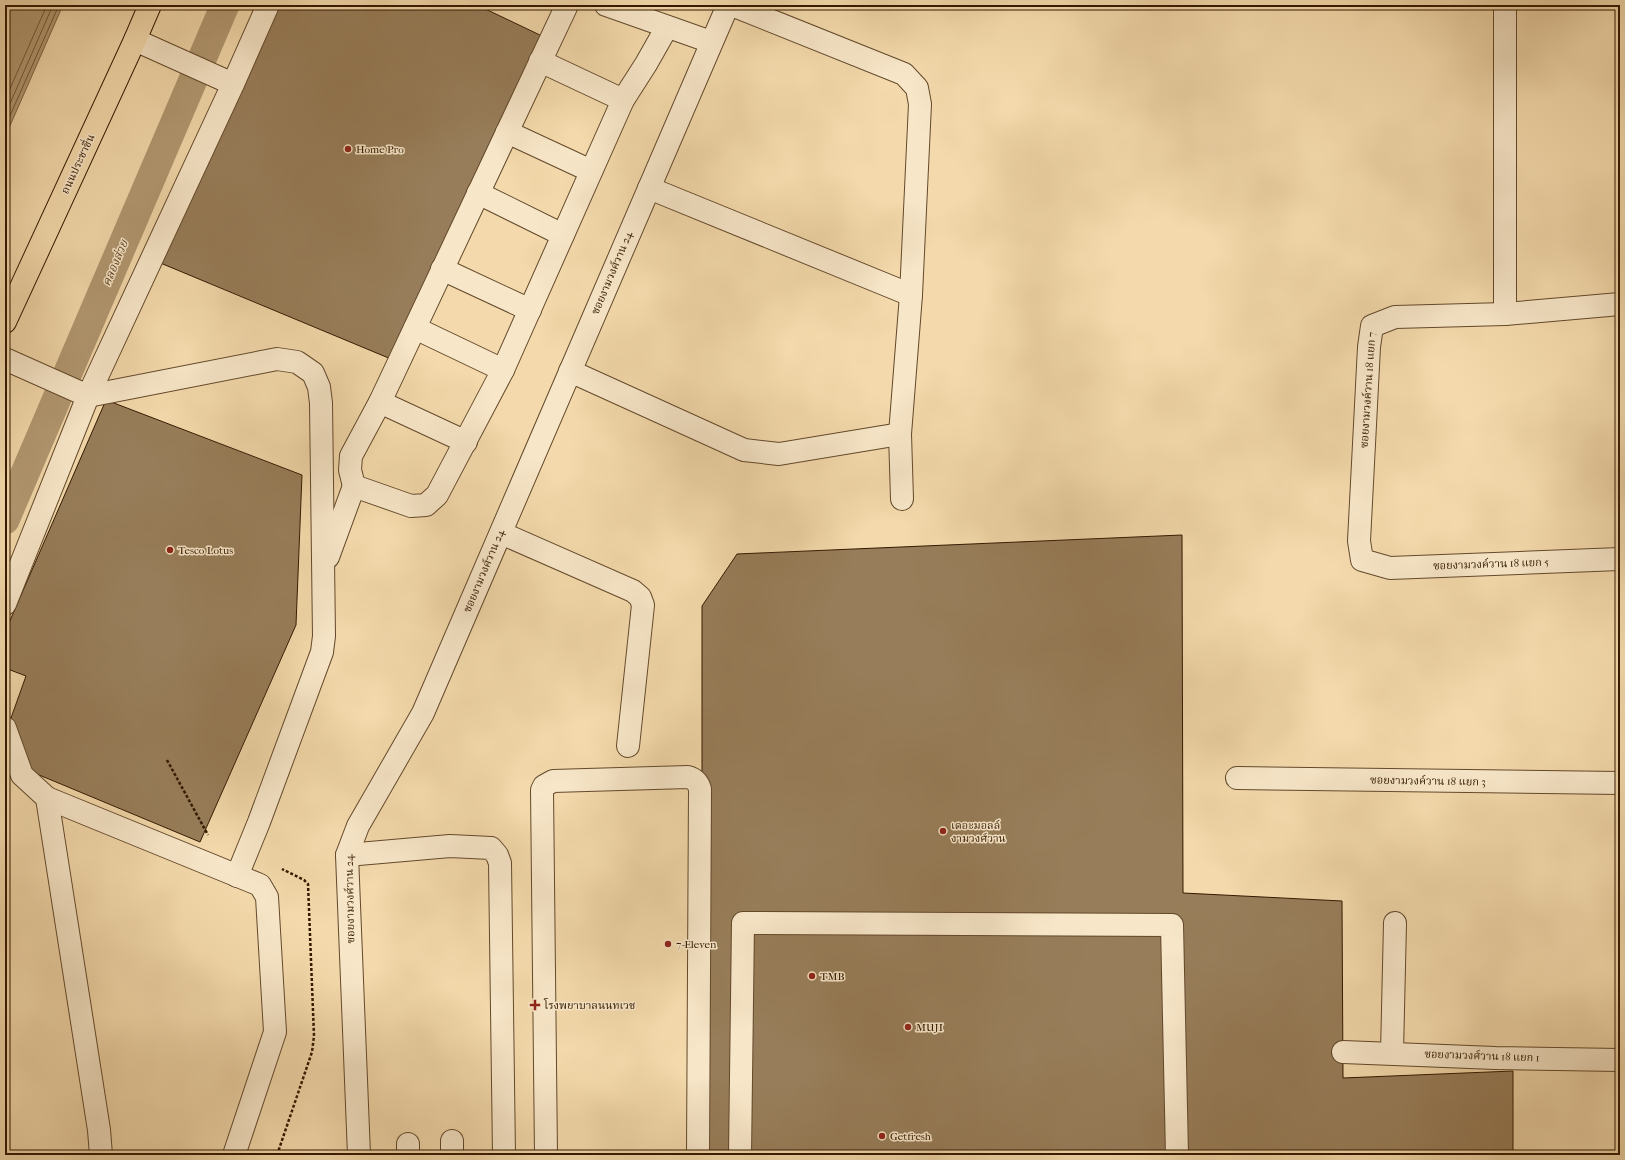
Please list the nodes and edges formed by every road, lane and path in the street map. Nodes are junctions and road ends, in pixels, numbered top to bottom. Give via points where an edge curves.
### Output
1 (150, 5) edge
2 (268, 5) edge
3 (567, 5) edge
4 (606, 5) edge
5 (728, 5) edge
6 (732, 5) edge
7 (1505, 5) edge
8 (667, 27) junction
9 (135, 40) junction
10 (712, 42) junction
11 (540, 61) junction
12 (233, 84) junction
13 (623, 100) junction
14 (507, 132) junction
15 (591, 172) junction
16 (649, 188) junction
17 (478, 193) junction
18 (563, 235) junction
19 (442, 269) junction
20 (911, 295) junction
21 (1620, 304) edge
22 (530, 310) junction
23 (1505, 314) junction
24 (5, 322) edge
25 (415, 328) junction
26 (5, 358) edge
27 (503, 370) junction
28 (570, 371) junction
29 (88, 396) junction
30 (380, 402) junction
31 (900, 434) junction
32 (466, 442) junction
33 (354, 486) junction
34 (902, 499) dead end
35 (501, 533) junction
36 (1620, 559) edge
37 (1362, 560) joint
38 (323, 570) junction
39 (5, 604) edge
40 (5, 728) edge
41 (628, 746) dead end
42 (167, 760) dead end
43 (1237, 778) dead end
44 (1620, 783) edge
45 (47, 798) junction
46 (210, 840) dead end
47 (347, 855) junction
48 (237, 876) junction
49 (1395, 923) dead end
50 (1343, 1052) dead end
51 (1392, 1053) junction
52 (1620, 1060) edge
53 (101, 1155) edge
54 (234, 1155) edge
55 (359, 1155) edge
56 (504, 1155) edge
57 (546, 1155) edge
58 (698, 1155) edge
59 (740, 1155) edge
60 (1177, 1155) edge

1 - 9 main road, ถนนประชาชื่น
2 - 12 street
3 - 11 street
4 - 8 street
5 - 10 street, ซอยงามวงศ์วาน 24
6 - 20 street via 904,74 917,88 920,104
7 - 23 street
8 - 10 street
8 - 13 street
9 - 12 street
9 - 24 main road, ถนนประชาชื่น
10 - 16 street, ซอยงามวงศ์วาน 24
11 - 13 street
11 - 14 street
12 - 29 street
13 - 15 street
14 - 15 street
14 - 17 street
15 - 18 street
16 - 20 street
16 - 28 street, ซอยงามวงศ์วาน 24
17 - 18 street
17 - 19 street
18 - 22 street
19 - 22 street
19 - 25 street
20 - 31 street
21 - 23 street, ซอยงามวงค์วาน 18 แยก 7
22 - 27 street
23 - 37 street, ซอยงามวงค์วาน 18 แยก 7 via 1395,317 1372,326 1359,541
25 - 27 street
25 - 30 street
26 - 29 street
27 - 32 street
28 - 31 street via 744,450 780,454
28 - 35 street, ซอยงามวงศ์วาน 24
29 - 38 street via 277,359 296,362 313,373 319,387 321,403
29 - 39 street
30 - 32 street
30 - 33 street via 351,456 350,470
31 - 34 street
32 - 33 street via 437,495 426,505 411,506
33 - 38 street
35 - 41 street via 640,596 643,605
35 - 47 street, ซอยงามวงศ์วาน 24 via 423,713 358,826
36 - 37 street, ซอยงามวงค์วาน 18 แยก 5 via 1390,568
38 - 48 street via 322,652
40 - 45 street via 22,775
42 - 46 path
43 - 44 street, ซอยงามวงค์วาน 18 แยก 3
45 - 48 street
45 - 53 street
47 - 55 street, ซอยงามวงศ์วาน 24
47 - 56 street via 450,846 491,848 497,855 500,863
48 - 54 street via 260,885 267,897 275,1032
49 - 51 street
50 - 51 street, ซอยงามวงศ์วาน 18 แยก 1
51 - 52 street, ซอยงามวงศ์วาน 18 แยก 1
57 - 58 street via 542,790 553,781 688,777 698,782 700,789
59 - 60 street via 743,923 1172,925

